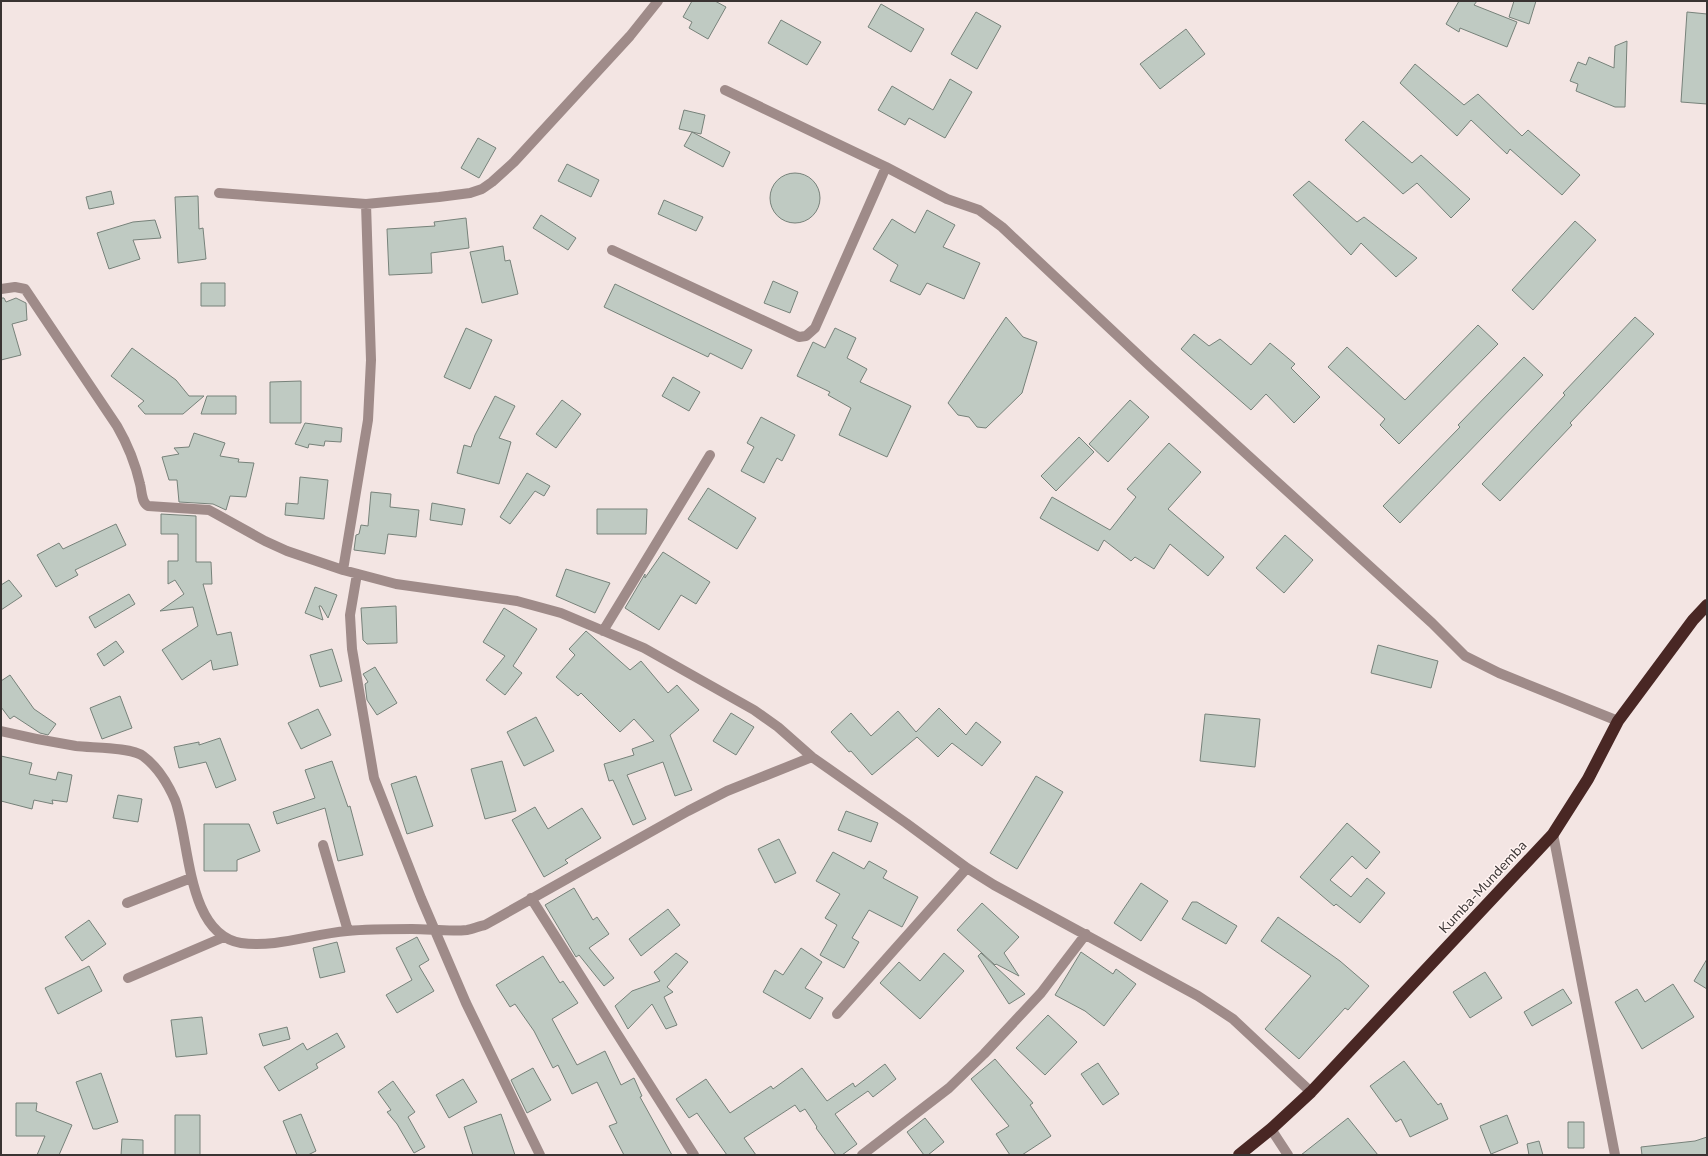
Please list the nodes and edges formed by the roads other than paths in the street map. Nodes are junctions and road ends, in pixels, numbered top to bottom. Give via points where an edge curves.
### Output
1 (658, 1) edge
2 (725, 90) dead end
3 (886, 167) junction
4 (219, 192) dead end
5 (366, 204) junction
6 (612, 250) dead end
7 (1, 289) edge
8 (710, 455) dead end
9 (343, 570) junction
10 (357, 574) junction
11 (1707, 605) edge
12 (603, 631) junction
13 (1618, 721) junction
14 (1, 731) edge
15 (812, 757) junction
16 (1553, 834) junction
17 (323, 845) dead end
18 (967, 868) junction
19 (192, 878) junction
20 (531, 898) junction
21 (127, 903) dead end
22 (435, 930) junction
23 (348, 931) junction
24 (1086, 934) junction
25 (224, 937) junction
26 (128, 978) dead end
27 (837, 1014) dead end
28 (1311, 1092) junction
29 (1272, 1129) junction
30 (540, 1155) edge
31 (694, 1155) edge
32 (862, 1155) edge
33 (1239, 1155) edge
34 (1288, 1155) edge
35 (1615, 1155) edge

1 - 5 street via 630,36 514,162 482,189 470,193
2 - 3 street
3 - 6 street via 815,328 806,336 799,337
3 - 13 street via 947,198 979,210 1002,227 1465,656
4 - 5 street
5 - 9 street via 371,360 368,413
7 - 9 street via 26,289 117,426 130,450 145,504 213,512 287,551
8 - 12 street
9 - 10 street
10 - 12 street via 396,584 517,601 561,613
10 - 22 street via 350,615 352,649 374,778
11 - 13 highway, Kumba-Mundemba
12 - 15 street via 644,648 754,710
13 - 16 highway, Kumba-Mundemba via 1588,779
14 - 19 street via 32,739 127,750 142,755 166,782 175,802
15 - 18 street
15 - 20 street via 727,791
16 - 28 highway, Kumba-Mundemba
16 - 35 street
17 - 23 street
18 - 24 street
18 - 27 street
19 - 21 street
19 - 25 street via 197,899 208,919
20 - 22 street via 485,924 468,930
20 - 31 street
22 - 23 street
22 - 30 street via 466,1003
23 - 25 street via 256,944 239,943
24 - 28 street via 1198,996 1233,1019
24 - 32 street via 1041,993 984,1054 949,1088
25 - 26 street
28 - 29 highway, Kumba-Mundemba
29 - 33 highway, Kumba-Mundemba
29 - 34 street

